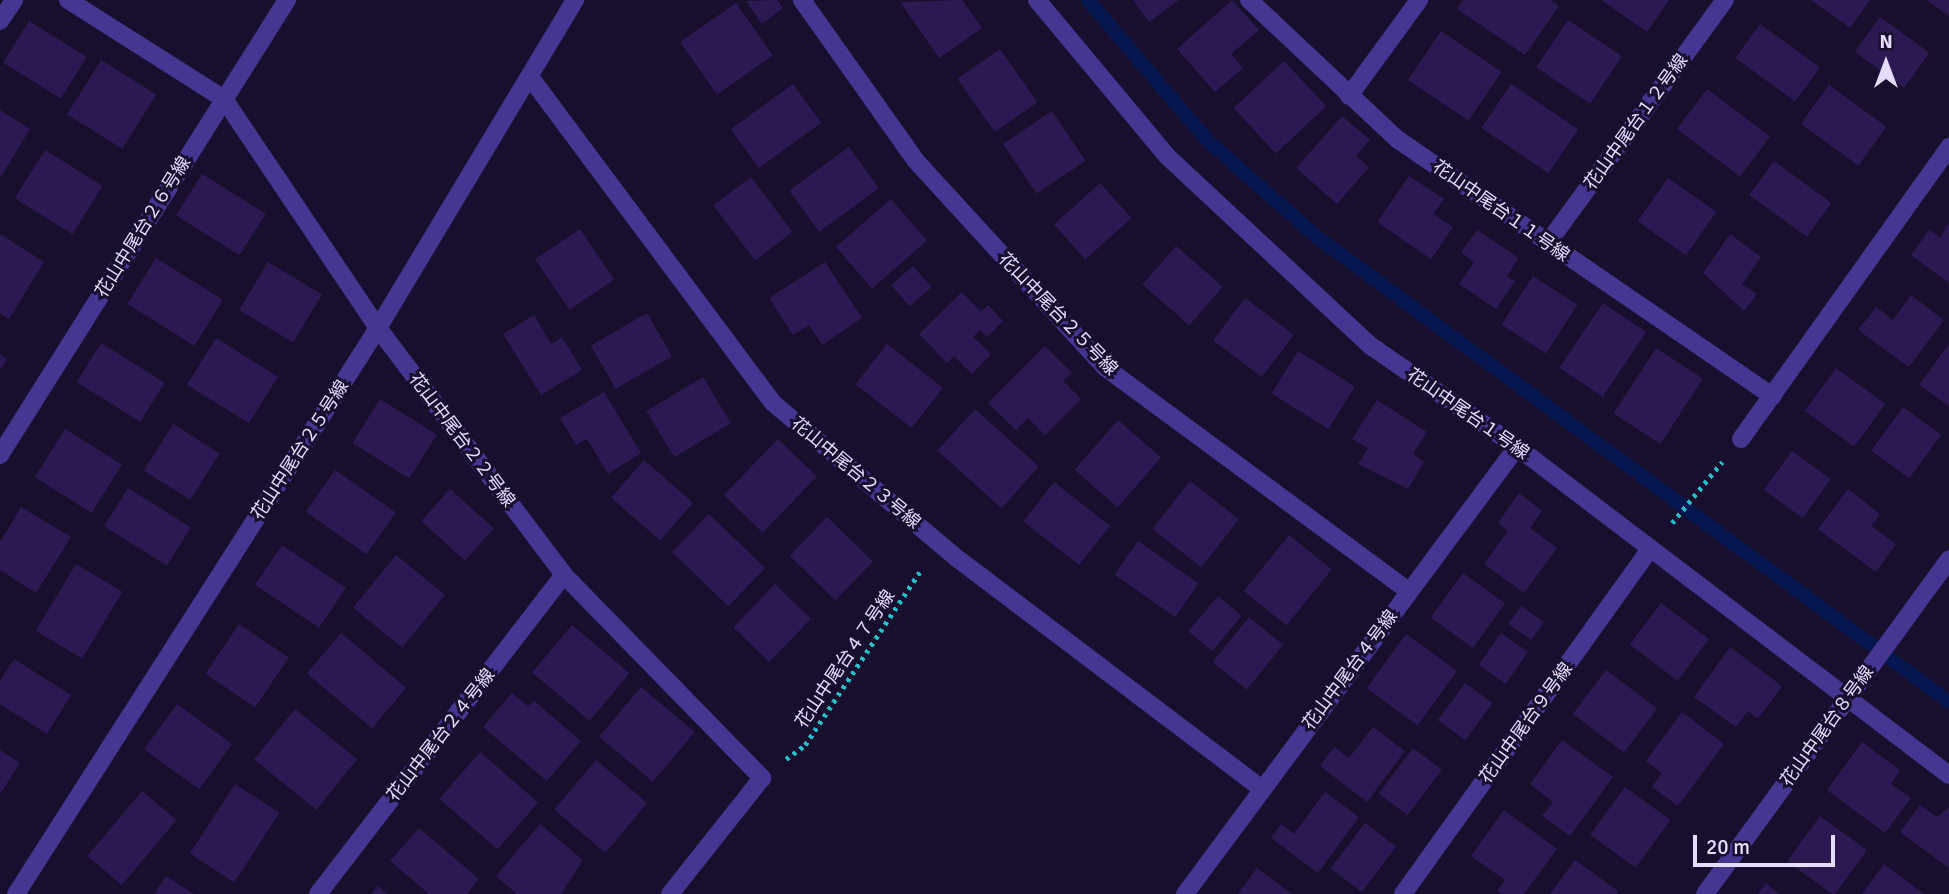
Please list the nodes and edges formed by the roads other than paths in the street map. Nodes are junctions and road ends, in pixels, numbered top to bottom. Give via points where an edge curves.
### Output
1 (13, 0) edge
2 (68, 0) edge
3 (287, 0) edge
4 (575, 0) edge
5 (802, 0) edge
6 (1037, 0) edge
7 (1250, 0) edge
8 (1419, 0) edge
9 (1725, 0) edge
10 (0, 21) edge
11 (530, 77) junction
12 (1349, 96) junction
13 (224, 99) junction
14 (1949, 146) edge
15 (1547, 244) junction
16 (378, 328) junction
17 (1773, 396) junction
18 (1741, 439) dead end
19 (1517, 447) junction
20 (0, 455) edge
21 (1649, 551) junction
22 (1949, 559) edge
23 (564, 575) junction
24 (1409, 591) junction
25 (1847, 699) junction
26 (1949, 775) edge
27 (1262, 789) junction
28 (16, 894) edge
29 (318, 894) edge
30 (670, 894) edge
31 (1185, 894) edge
32 (1403, 894) edge
33 (1705, 894) edge

1 - 10 street
2 - 13 street, 花山中尾台２２号線
3 - 13 street, 花山中尾台２６号線
4 - 11 street, 花山中尾台２５号線
5 - 24 street, 花山中尾台２５号線 via 916,161 1106,368
6 - 19 street, 花山中尾台１号線 via 1168,157 1330,308 1371,346
7 - 12 street, 花山中尾台１１号線
8 - 12 street
9 - 15 street, 花山中尾台１２号線
11 - 16 street, 花山中尾台２５号線
11 - 27 street, 花山中尾台２３号線 via 772,402 939,543
12 - 15 street, 花山中尾台１１号線 via 1397,139
13 - 16 street, 花山中尾台２２号線
13 - 20 street, 花山中尾台２６号線
14 - 17 street
15 - 17 street, 花山中尾台１１号線
16 - 23 street, 花山中尾台２２号線
16 - 28 street, 花山中尾台２５号線
17 - 18 street
19 - 21 street, 花山中尾台１号線
19 - 24 street, 花山中尾台４号線
21 - 25 street, 花山中尾台１号線
21 - 32 street, 花山中尾台９号線
22 - 25 street, 花山中尾台８号線
23 - 29 street, 花山中尾台２４号線
23 - 30 street, 花山中尾台２２号線 via 762,778
24 - 27 street, 花山中尾台４号線
25 - 26 street, 花山中尾台１号線
25 - 33 street, 花山中尾台８号線
27 - 31 street, 花山中尾台４号線

